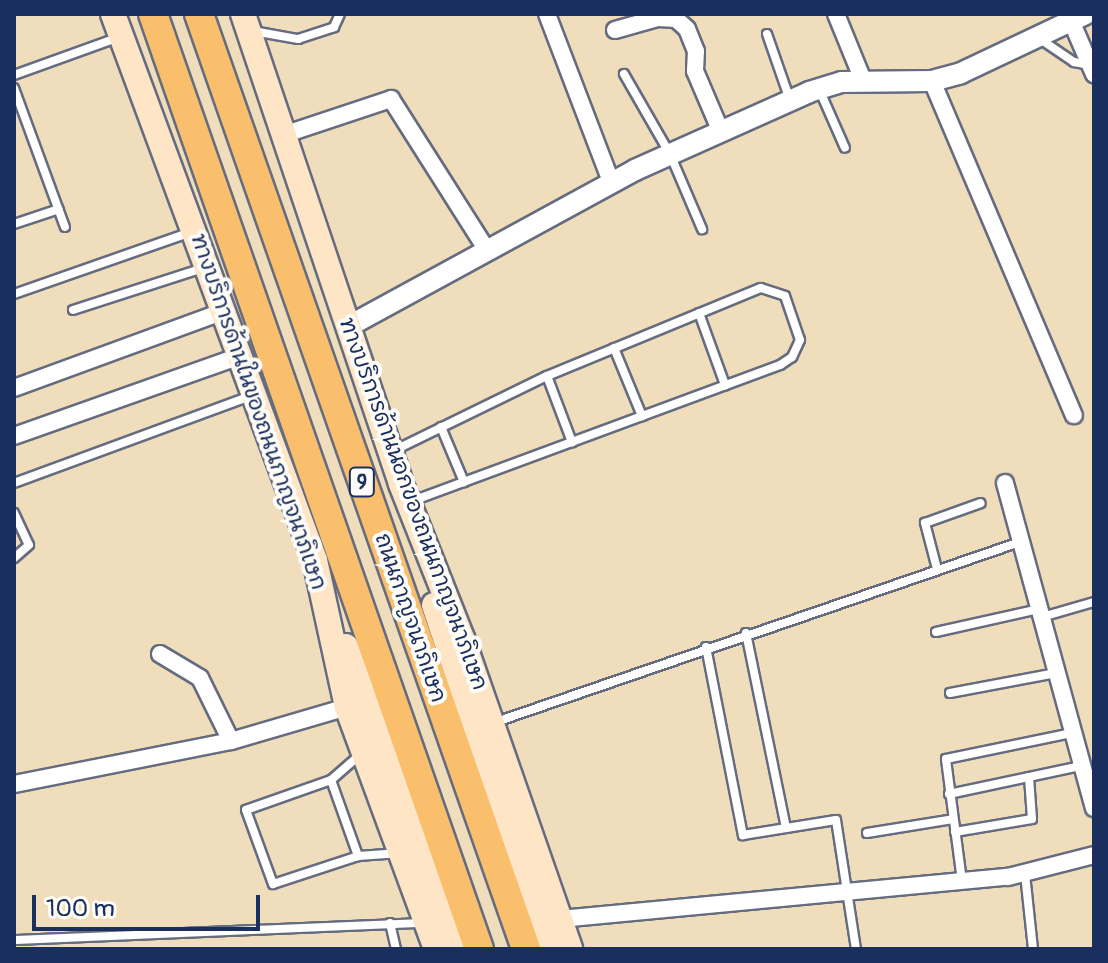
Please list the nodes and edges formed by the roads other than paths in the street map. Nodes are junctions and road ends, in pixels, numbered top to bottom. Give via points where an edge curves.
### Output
1 (153, 14) edge
2 (199, 14) edge
3 (340, 14) edge
4 (547, 14) edge
5 (836, 14) edge
6 (1081, 17) edge
7 (245, 22) edge
8 (117, 25) edge
9 (615, 30) dead end
10 (767, 34) dead end
11 (1040, 39) junction
12 (1092, 70) edge
13 (624, 74) dead end
14 (14, 75) edge
15 (863, 80) junction
16 (932, 81) junction
17 (14, 88) edge
18 (819, 88) junction
19 (790, 101) junction
20 (721, 132) junction
21 (283, 135) junction
22 (845, 148) dead end
23 (670, 154) junction
24 (611, 182) junction
25 (59, 209) junction
26 (14, 224) edge
27 (65, 227) dead end
28 (702, 229) dead end
29 (194, 231) junction
30 (487, 250) junction
31 (207, 266) junction
32 (14, 294) edge
33 (73, 310) dead end
34 (224, 311) junction
35 (699, 313) junction
36 (349, 326) junction
37 (614, 348) junction
38 (240, 356) junction
39 (547, 376) junction
40 (725, 385) junction
41 (14, 388) edge
42 (253, 395) junction
43 (1074, 415) dead end
44 (642, 416) junction
45 (441, 427) junction
46 (14, 436) edge
47 (572, 442) junction
48 (390, 452) junction
49 (464, 482) junction
50 (14, 483) edge
51 (1005, 483) dead end
52 (405, 493) junction
53 (981, 503) dead end
54 (14, 513) edge
55 (1020, 542) junction
56 (14, 558) edge
57 (315, 560) junction
58 (937, 569) junction
59 (1094, 602) edge
60 (1040, 613) junction
61 (936, 632) dead end
62 (746, 633) junction
63 (706, 647) junction
64 (160, 654) dead end
65 (1056, 673) junction
66 (950, 693) dead end
67 (347, 707) junction
68 (492, 723) junction
69 (1072, 733) junction
70 (231, 741) junction
71 (364, 752) junction
72 (1081, 766) junction
73 (1029, 777) junction
74 (331, 780) junction
75 (14, 784) edge
76 (949, 794) junction
77 (1094, 808) edge
78 (953, 819) junction
79 (786, 828) junction
80 (955, 832) junction
81 (867, 833) dead end
82 (402, 852) junction
83 (1094, 855) edge
84 (358, 856) junction
85 (1025, 874) junction
86 (962, 881) junction
87 (849, 892) junction
88 (560, 919) junction
89 (390, 923) junction
90 (427, 923) junction
91 (14, 940) edge
92 (396, 949) edge
93 (436, 949) edge
94 (455, 949) edge
95 (479, 949) edge
96 (526, 949) edge
97 (549, 949) edge
98 (570, 949) edge
99 (856, 949) edge
100 (1033, 949) edge

1 - 95 highway, ถนนกาญจนาภิเษก / 9
2 - 96 highway, ถนนกาญจนาภิเษก / 9
3 - 7 lane via 334,27 298,39
4 - 24 street
5 - 15 street
6 - 11 street
6 - 12 street
7 - 21 main road, ทางบริการด้านนอกของถนนกาญจนาภิเษก
8 - 14 lane
8 - 29 main road, ทางบริการด้านในของถนนกาญจนาภิเษก
9 - 20 street via 658,18 676,19 687,29 696,51 695,71
10 - 19 lane
11 - 12 lane
11 - 16 street via 987,64
13 - 23 lane
15 - 16 street
15 - 18 street
16 - 43 street
17 - 25 lane
18 - 19 street
18 - 22 lane
19 - 20 street
20 - 23 street
21 - 30 street via 381,98 391,99
21 - 36 main road, ทางบริการด้านนอกของถนนกาญจนาภิเษก
23 - 24 street
23 - 28 lane
24 - 30 street
25 - 26 lane
25 - 27 lane
29 - 31 main road, ทางบริการด้านในของถนนกาญจนาภิเษก
29 - 32 lane
30 - 36 street
31 - 33 lane
31 - 34 main road, ทางบริการด้านในของถนนกาญจนาภิเษก
34 - 38 main road, ทางบริการด้านในของถนนกาญจนาภิเษก
34 - 41 street
35 - 37 lane
35 - 40 lane
35 - 40 lane via 761,288 785,296 798,349 780,365
36 - 48 main road, ทางบริการด้านนอกของถนนกาญจนาภิเษก
37 - 39 lane
37 - 44 lane
38 - 42 main road, ทางบริการด้านในของถนนกาญจนาภิเษก
38 - 46 street
39 - 45 lane
39 - 47 lane
40 - 44 lane
42 - 50 lane
42 - 57 main road, ทางบริการด้านในของถนนกาญจนาภิเษก
44 - 47 lane
45 - 48 lane
45 - 49 lane
47 - 49 lane
48 - 52 main road, ทางบริการด้านนอกของถนนกาญจนาภิเษก
49 - 52 lane
51 - 55 street
52 - 68 main road, ทางบริการด้านนอกของถนนกาญจนาภิเษก
52 - 97 main road via 452,670
53 - 58 lane via 925,523
54 - 56 lane via 29,545
55 - 58 lane
55 - 60 street
57 - 67 main road, ทางบริการด้านในของถนนกาญจนาภิเษก
57 - 94 main road
58 - 62 lane
59 - 60 lane
60 - 61 lane
60 - 65 street
62 - 63 lane
62 - 79 lane
63 - 68 lane
63 - 79 lane via 743,835
64 - 70 street via 200,678
65 - 66 lane
65 - 69 street
67 - 70 street
67 - 71 main road, ทางบริการด้านในของถนนกาญจนาภิเษก
68 - 88 main road, ทางบริการด้านนอกของถนนกาญจนาภิเษก
69 - 72 street
69 - 76 lane via 950,757 944,763
70 - 75 street
71 - 74 lane
71 - 82 main road, ทางบริการด้านในของถนนกาญจนาภิเษก
72 - 73 lane
72 - 77 street
73 - 76 lane
73 - 80 lane via 1032,819
74 - 84 lane
74 - 84 lane via 246,810 273,884
76 - 78 lane
78 - 80 lane
78 - 81 lane
79 - 87 lane via 836,820
80 - 86 lane
82 - 84 lane
82 - 90 main road, ทางบริการด้านในของถนนกาญจนาภิเษก
83 - 85 street
85 - 86 street
85 - 100 lane
86 - 87 street
87 - 88 street
87 - 99 lane
88 - 98 main road, ทางบริการด้านนอกของถนนกาญจนาภิเษก
89 - 90 lane
89 - 91 lane
89 - 92 lane
90 - 93 main road, ทางบริการด้านในของถนนกาญจนาภิเษก

